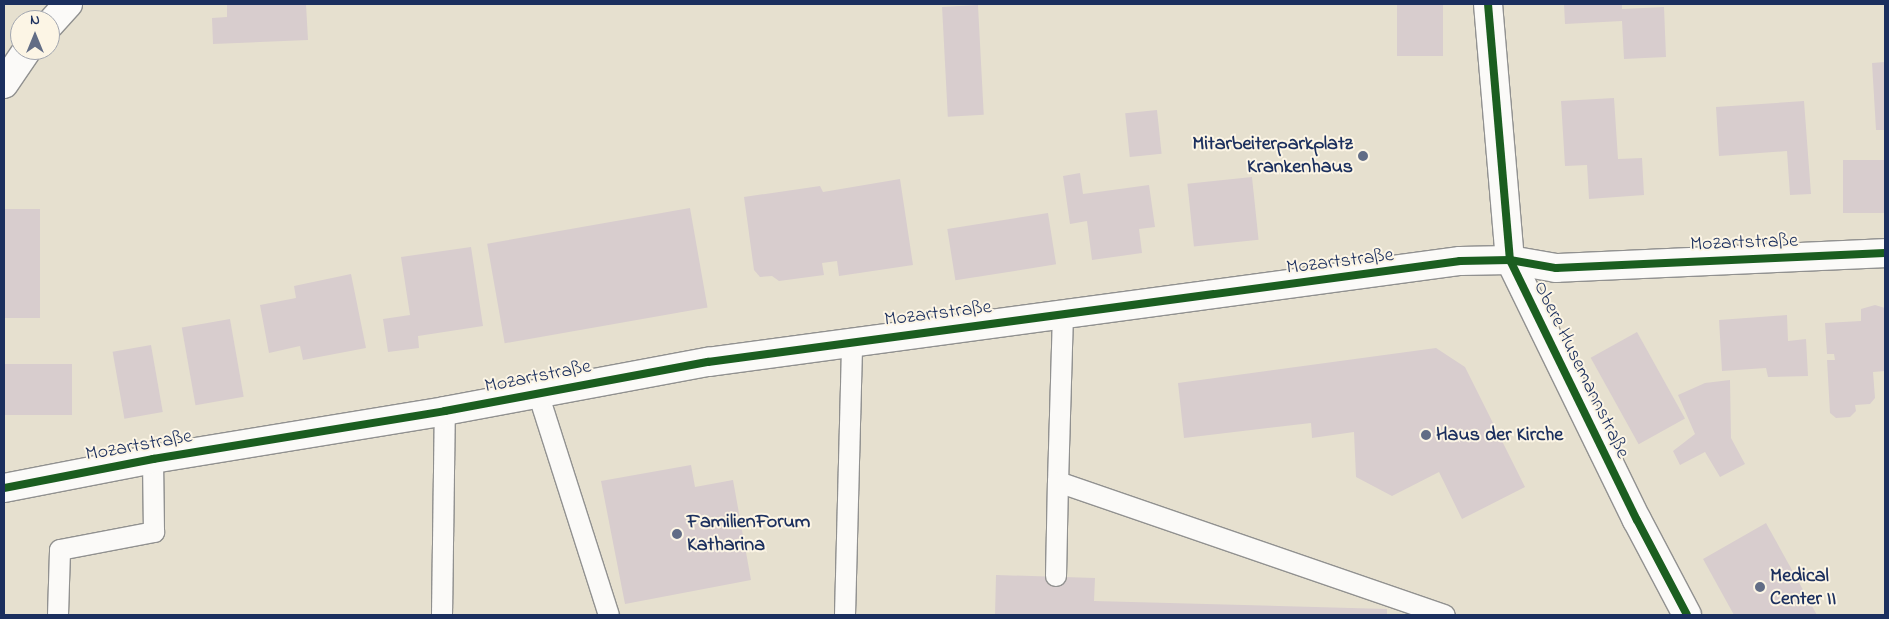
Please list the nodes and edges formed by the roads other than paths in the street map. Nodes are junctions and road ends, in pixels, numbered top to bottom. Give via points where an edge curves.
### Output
1 (1488, 4) edge
2 (20, 60) edge
3 (4, 84) edge
4 (1885, 253) edge
5 (1510, 260) junction
6 (1063, 314) junction
7 (852, 341) junction
8 (538, 393) junction
9 (445, 411) junction
10 (153, 459) junction
11 (1058, 482) junction
12 (4, 488) edge
13 (1056, 576) dead end
14 (58, 615) edge
15 (442, 615) edge
16 (609, 615) edge
17 (844, 615) edge
18 (1445, 615) edge
19 (1686, 615) edge

1 - 5 street, Obere Husemannstraße
2 - 3 street
4 - 5 street, Mozartstraße via 1556,268
5 - 6 street, Mozartstraße via 1460,261
5 - 19 street, Obere Husemannstraße
6 - 7 street, Mozartstraße
6 - 11 lane
7 - 8 street, Mozartstraße via 708,362
7 - 17 lane
8 - 9 street, Mozartstraße
8 - 16 lane
9 - 10 street, Mozartstraße
9 - 15 lane
10 - 12 street, Mozartstraße
10 - 14 lane via 154,532 60,550
11 - 13 lane
11 - 18 lane

